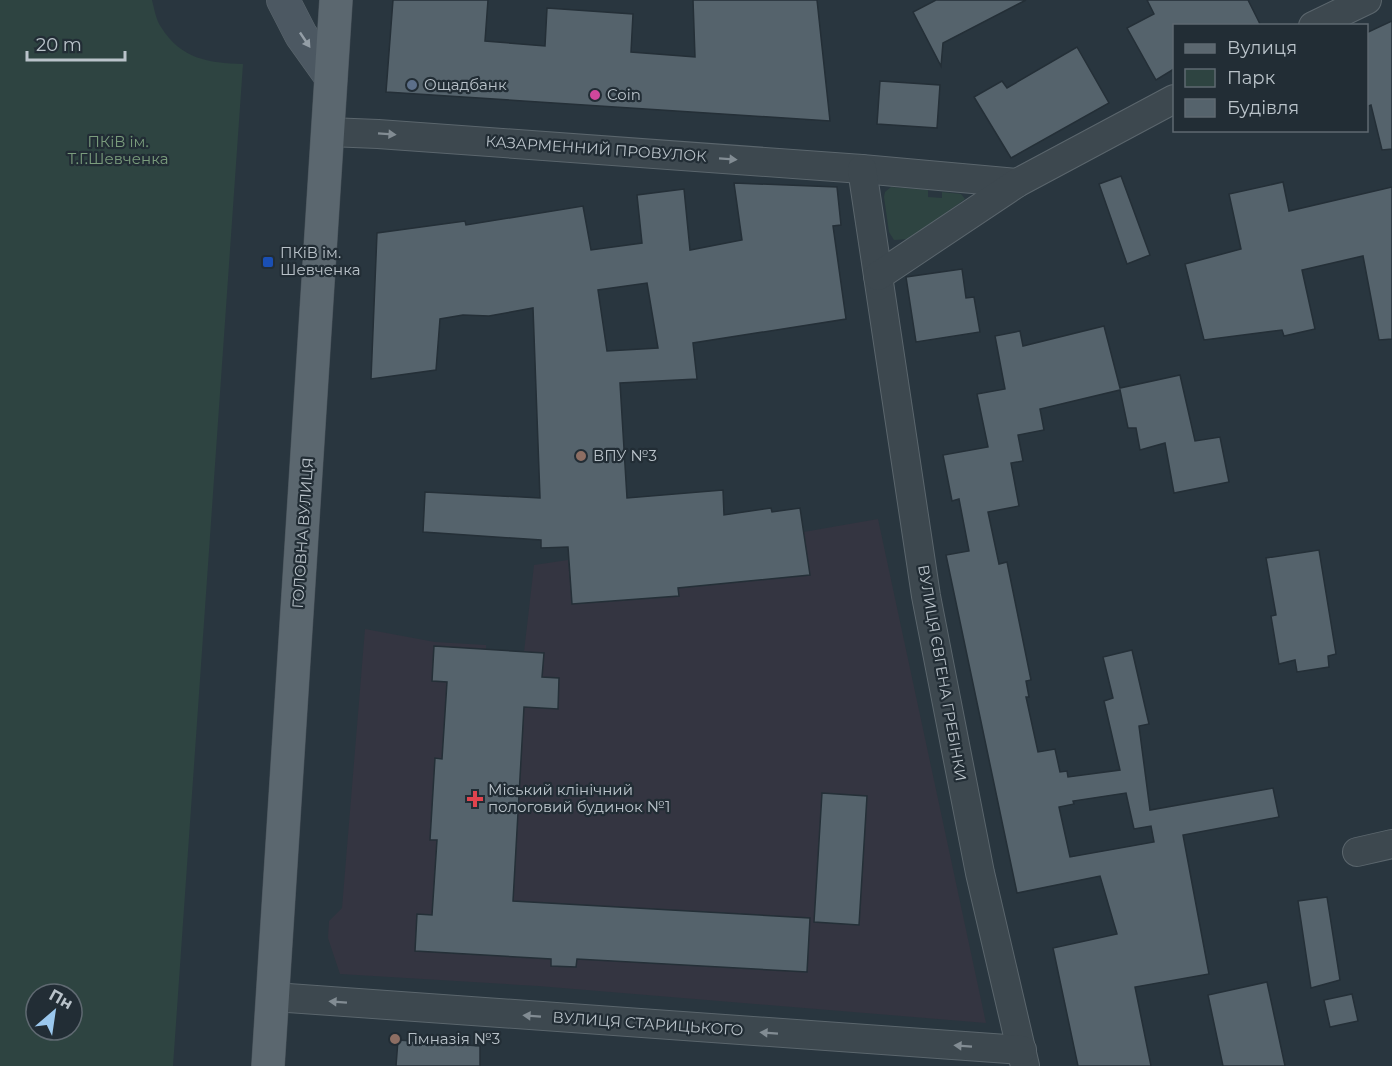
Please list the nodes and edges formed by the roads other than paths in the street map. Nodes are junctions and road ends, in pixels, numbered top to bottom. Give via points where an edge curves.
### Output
1 (283, 0) edge
2 (336, 0) edge
3 (1367, 0) edge
4 (1317, 24) edge
5 (331, 77) junction
6 (1173, 100) edge
7 (329, 132) junction
8 (862, 169) junction
9 (1017, 183) junction
10 (878, 276) junction
11 (1392, 844) edge
12 (1357, 852) dead end
13 (274, 998) junction
14 (1023, 1058) edge
15 (268, 1066) edge

1 -> 5 main road via 301,35
2 - 5 main road, ГОЛОВНА ВУЛИЦЯ
3 - 4 street
5 - 7 main road, ГОЛОВНА ВУЛИЦЯ
6 - 9 street
7 -> 8 street, КАЗАРМЕННИЙ ПРОВУЛОК
7 - 13 main road, ГОЛОВНА ВУЛИЦЯ
8 - 9 street, КАЗАРМЕННИЙ ПРОВУЛОК
8 - 10 street, ВУЛИЦЯ ЄВГЕНА ГРЕБІНКИ
9 - 10 street
10 - 14 street, ВУЛИЦЯ ЄВГЕНА ГРЕБІНКИ via 927,596 980,873
11 - 12 street
14 -> 13 street, ВУЛИЦЯ СТАРИЦЬКОГО
13 - 15 main road, ГОЛОВНА ВУЛИЦЯ

